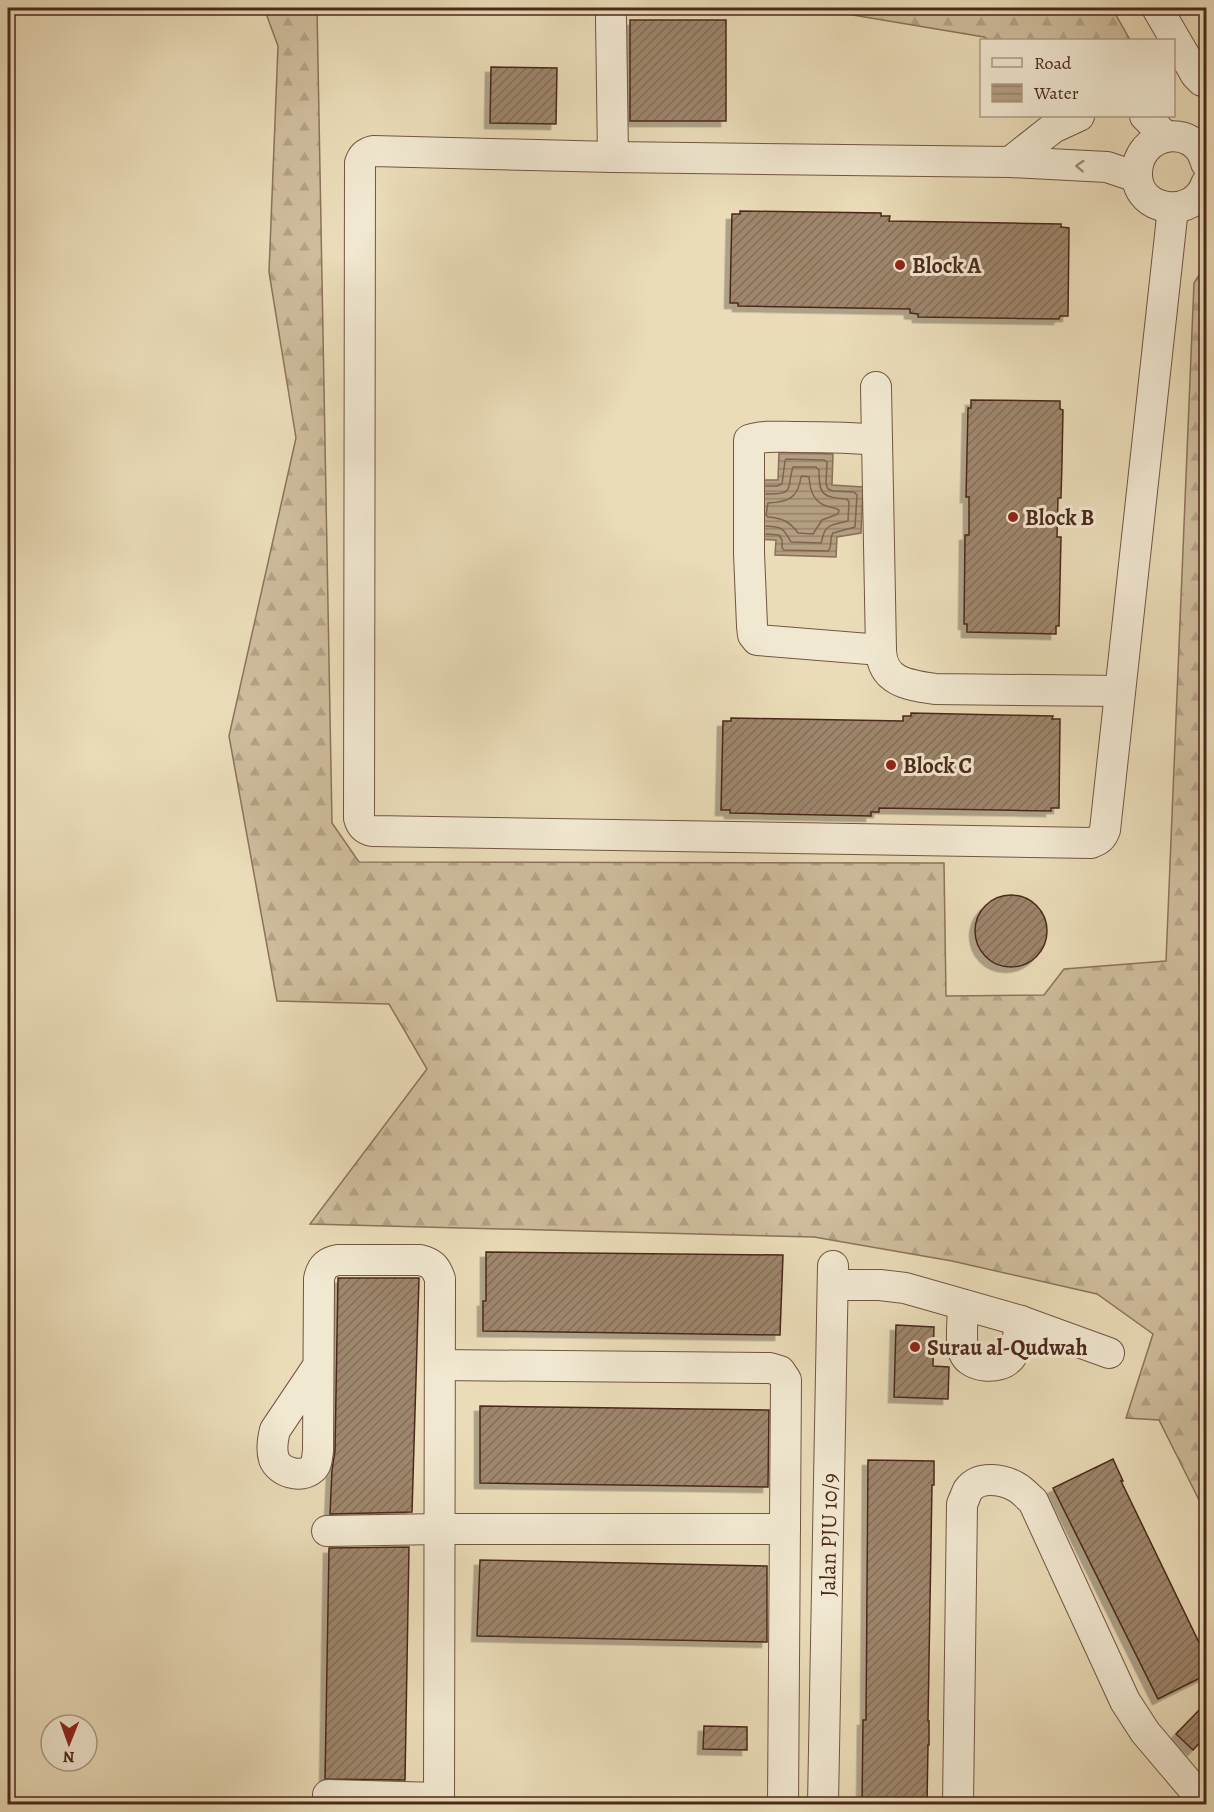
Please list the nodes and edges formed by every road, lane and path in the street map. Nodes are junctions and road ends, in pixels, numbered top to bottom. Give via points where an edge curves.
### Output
1 (1157, 8) edge
2 (611, 18) dead end
3 (1206, 81) edge
4 (1077, 117) edge
5 (1155, 126) edge
6 (1206, 155) edge
7 (613, 157) junction
8 (1010, 162) junction
9 (1137, 177) junction
10 (1206, 184) edge
11 (1173, 208) junction
12 (876, 387) dead end
13 (877, 440) junction
14 (881, 650) junction
15 (1120, 691) junction
16 (963, 1305) junction
17 (1020, 1321) junction
18 (1109, 1353) dead end
19 (440, 1365) junction
20 (318, 1366) dead end
21 (785, 1528) junction
22 (440, 1529) junction
23 (327, 1531) dead end
24 (328, 1795) dead end
25 (439, 1801) edge
26 (783, 1804) edge
27 (823, 1804) edge
28 (958, 1804) edge
29 (1206, 1804) edge

1 - 3 street via 1196,75
2 - 7 street
4 - 8 street via 1053,128
5 - 6 street via 1187,138
5 - 9 street via 1139,159
7 - 8 street
7 - 15 street via 373,151 362,157 360,825 372,831 1091,843 1103,837 1105,830
9 -> 8 street via 1107,167
9 - 11 street via 1143,193 1156,204
10 - 11 street via 1204,192 1191,204
11 - 15 street
12 - 13 street
13 - 14 street
13 - 14 street via 749,440 749,553 752,626 757,640
14 - 15 street via 881,662 888,672 912,686
16 - 17 street
16 - 17 street via 963,1345 968,1359 974,1363 995,1365 1008,1360 1015,1349
16 - 27 street, Jalan PJU 10/9 via 905,1288 833,1275
17 - 18 street
19 - 20 street via 437,1270 420,1260 362,1260 331,1262 320,1272
19 - 21 street via 780,1371 786,1380
19 - 22 street
21 - 22 street
21 - 26 street
22 - 23 street
22 - 25 street
24 - 25 street
28 - 29 street via 962,1504 969,1489 981,1481 995,1480 1019,1488 1033,1501 1125,1701 1145,1732

